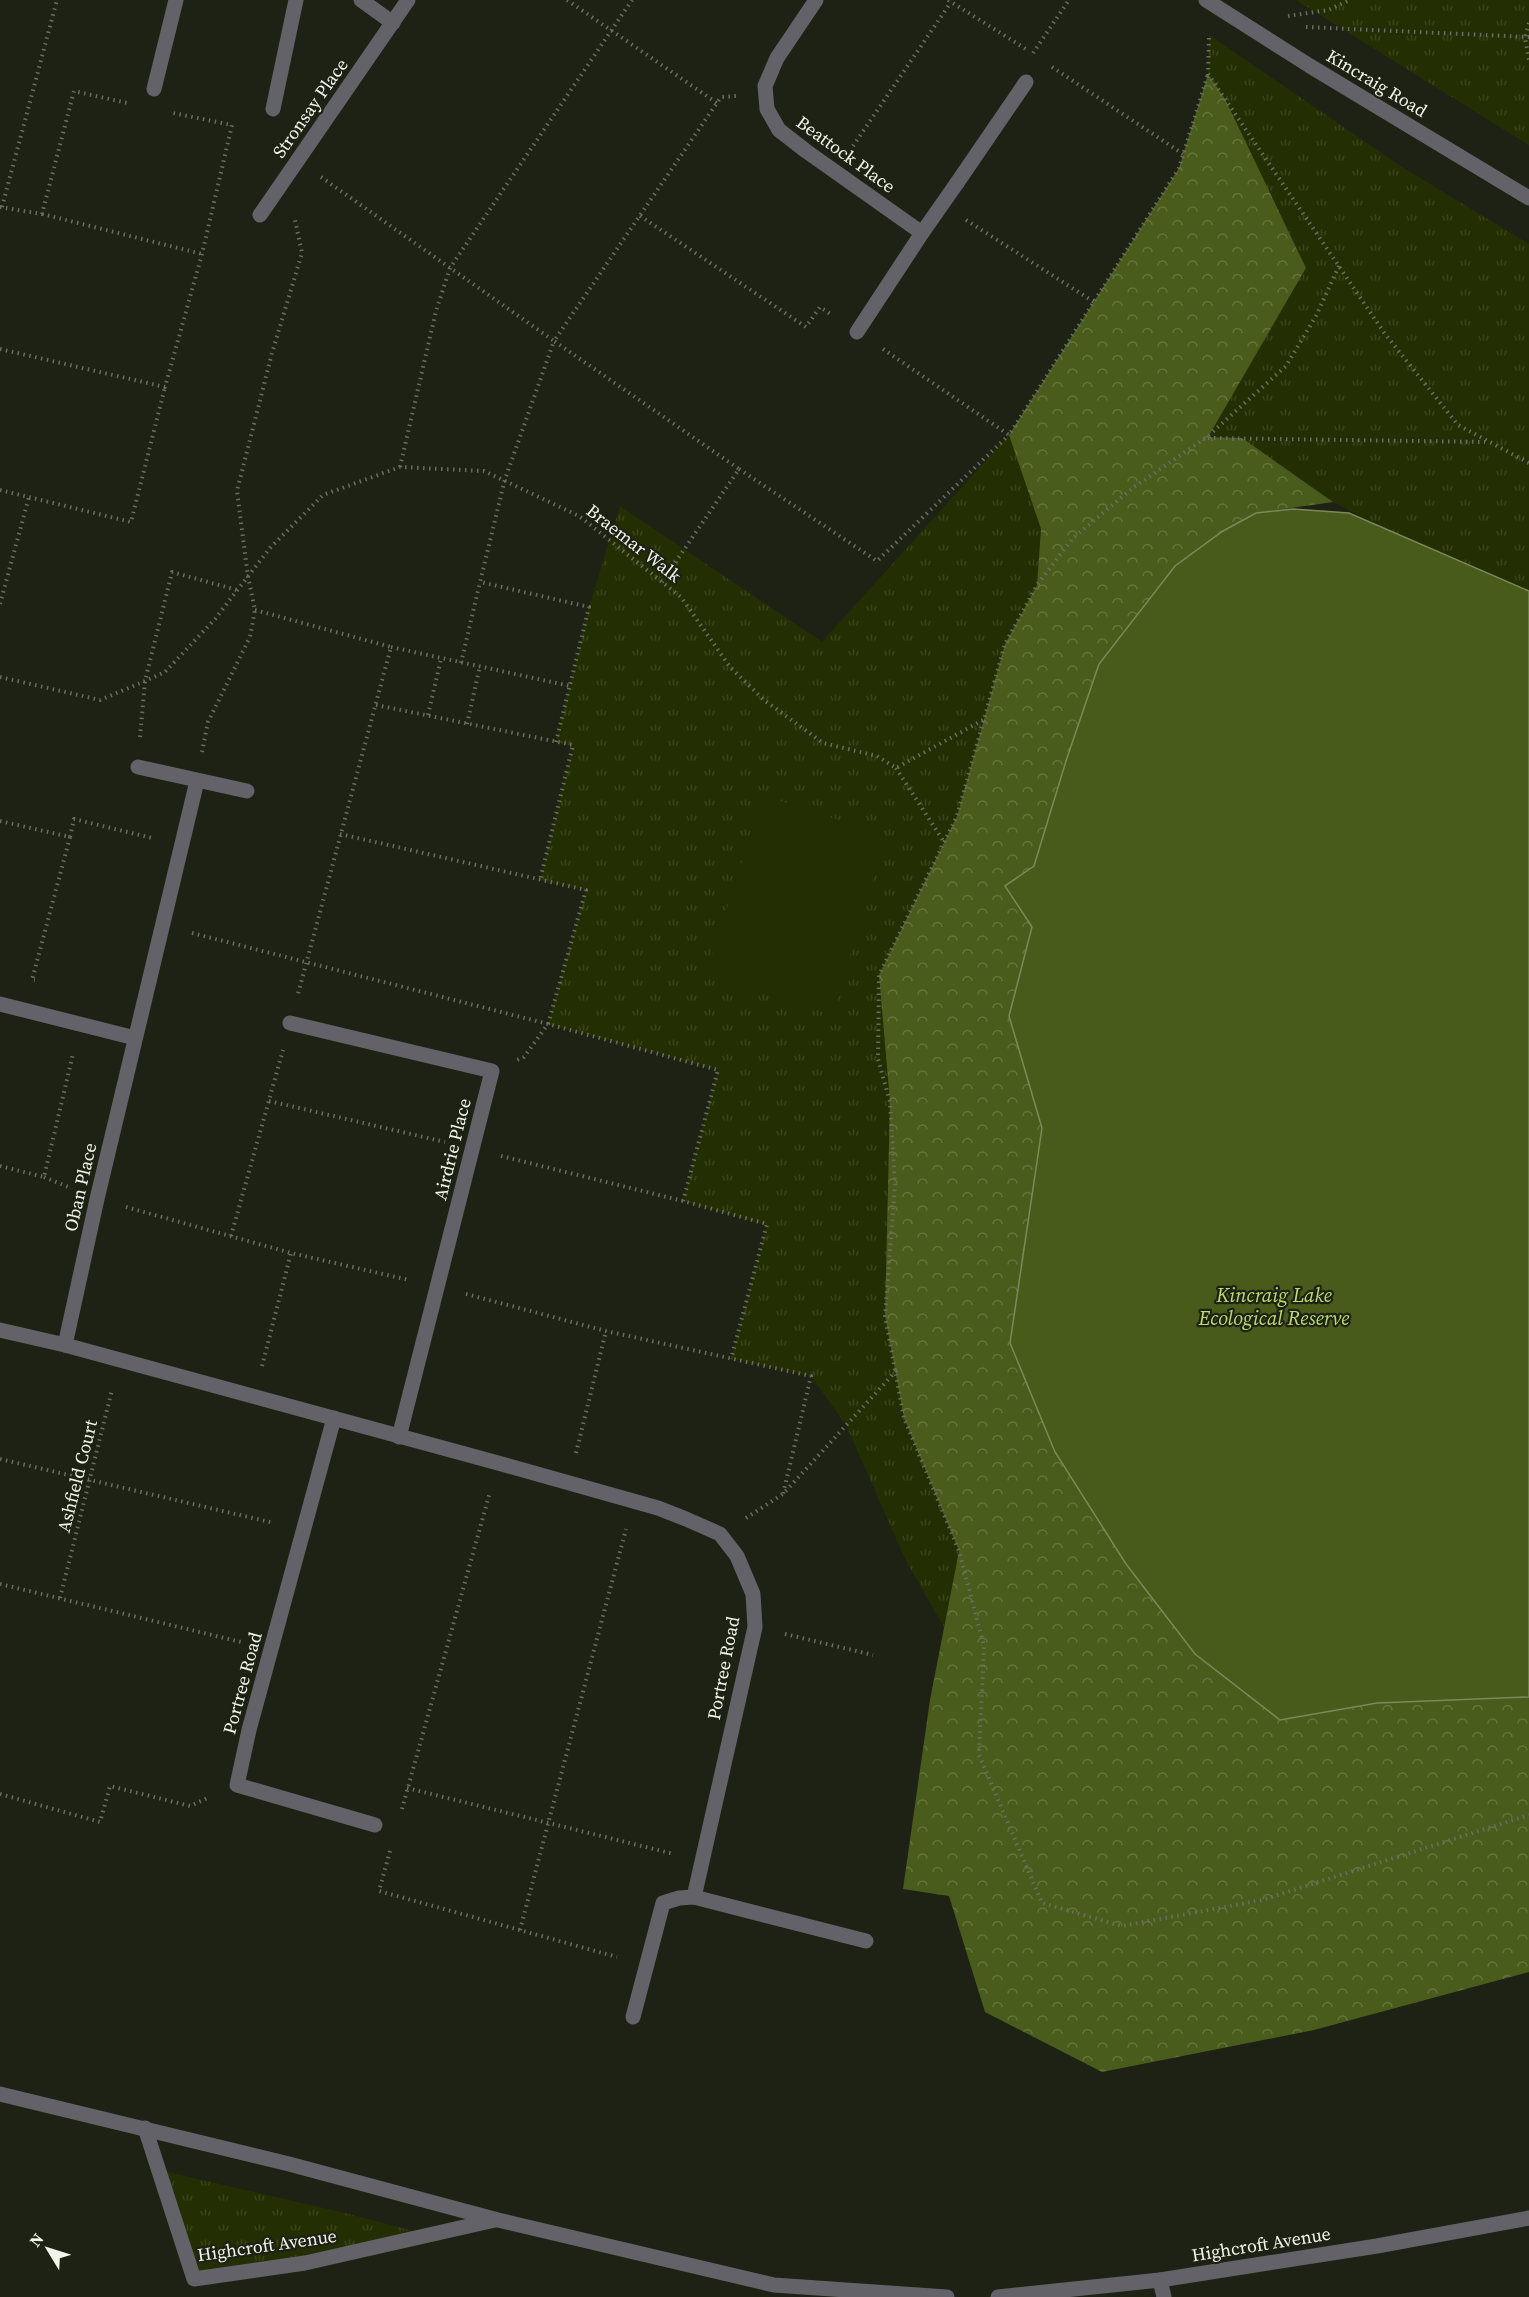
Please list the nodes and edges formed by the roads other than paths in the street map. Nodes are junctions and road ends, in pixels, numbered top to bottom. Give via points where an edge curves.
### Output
1 (176, 0) edge
2 (296, 0) edge
3 (361, 0) edge
4 (408, 0) edge
5 (816, 0) edge
6 (1206, 0) edge
7 (393, 23) junction
8 (1026, 82) road end
9 (154, 89) dead end
10 (273, 109) dead end
11 (1529, 198) edge
12 (260, 215) dead end
13 (922, 233) junction
14 (857, 332) road end
15 (138, 768) road end
16 (197, 781) junction
17 (247, 791) dead end
18 (0, 1004) edge
19 (290, 1023) road end
20 (135, 1038) junction
21 (0, 1330) edge
22 (65, 1345) junction
23 (334, 1418) junction
24 (399, 1437) junction
25 (375, 1825) dead end
26 (694, 1897) junction
27 (866, 1941) dead end
28 (633, 2017) dead end
29 (0, 2094) edge
30 (145, 2128) junction
31 (1529, 2218) edge
32 (498, 2220) junction
33 (1160, 2280) junction
34 (773, 2291) edge
35 (947, 2297) edge
36 (998, 2297) edge
37 (1164, 2297) edge

1 - 9 street
2 - 10 street
3 - 7 street
4 - 7 street, Stronsay Place
5 - 13 street, Beattock Place via 777,58 765,87 767,109 779,130
6 - 11 street, Kincraig Road
7 - 12 street, Stronsay Place
8 - 13 street
13 - 14 street
15 - 16 street
16 - 17 street
16 - 20 street, Oban Place
18 - 20 street
19 - 24 street, Airdrie Place via 492,1071
20 - 22 street, Oban Place
21 - 22 street, Portree Road
22 - 23 street, Portree Road
23 - 24 street, Portree Road
23 - 25 street, Portree Road via 237,1785
24 - 26 street, Portree Road via 677,1515 720,1534 737,1556 753,1594 755,1627
26 - 27 street
26 - 28 street via 663,1903
29 - 30 street, Highcroft Avenue
30 - 32 street, Highcroft Avenue
30 - 32 street, Highcroft Avenue via 194,2279 305,2263
31 - 33 street, Highcroft Avenue
32 - 34 street, Highcroft Avenue
33 - 36 street, Highcroft Avenue
33 - 37 street
34 - 35 street, Highcroft Avenue

